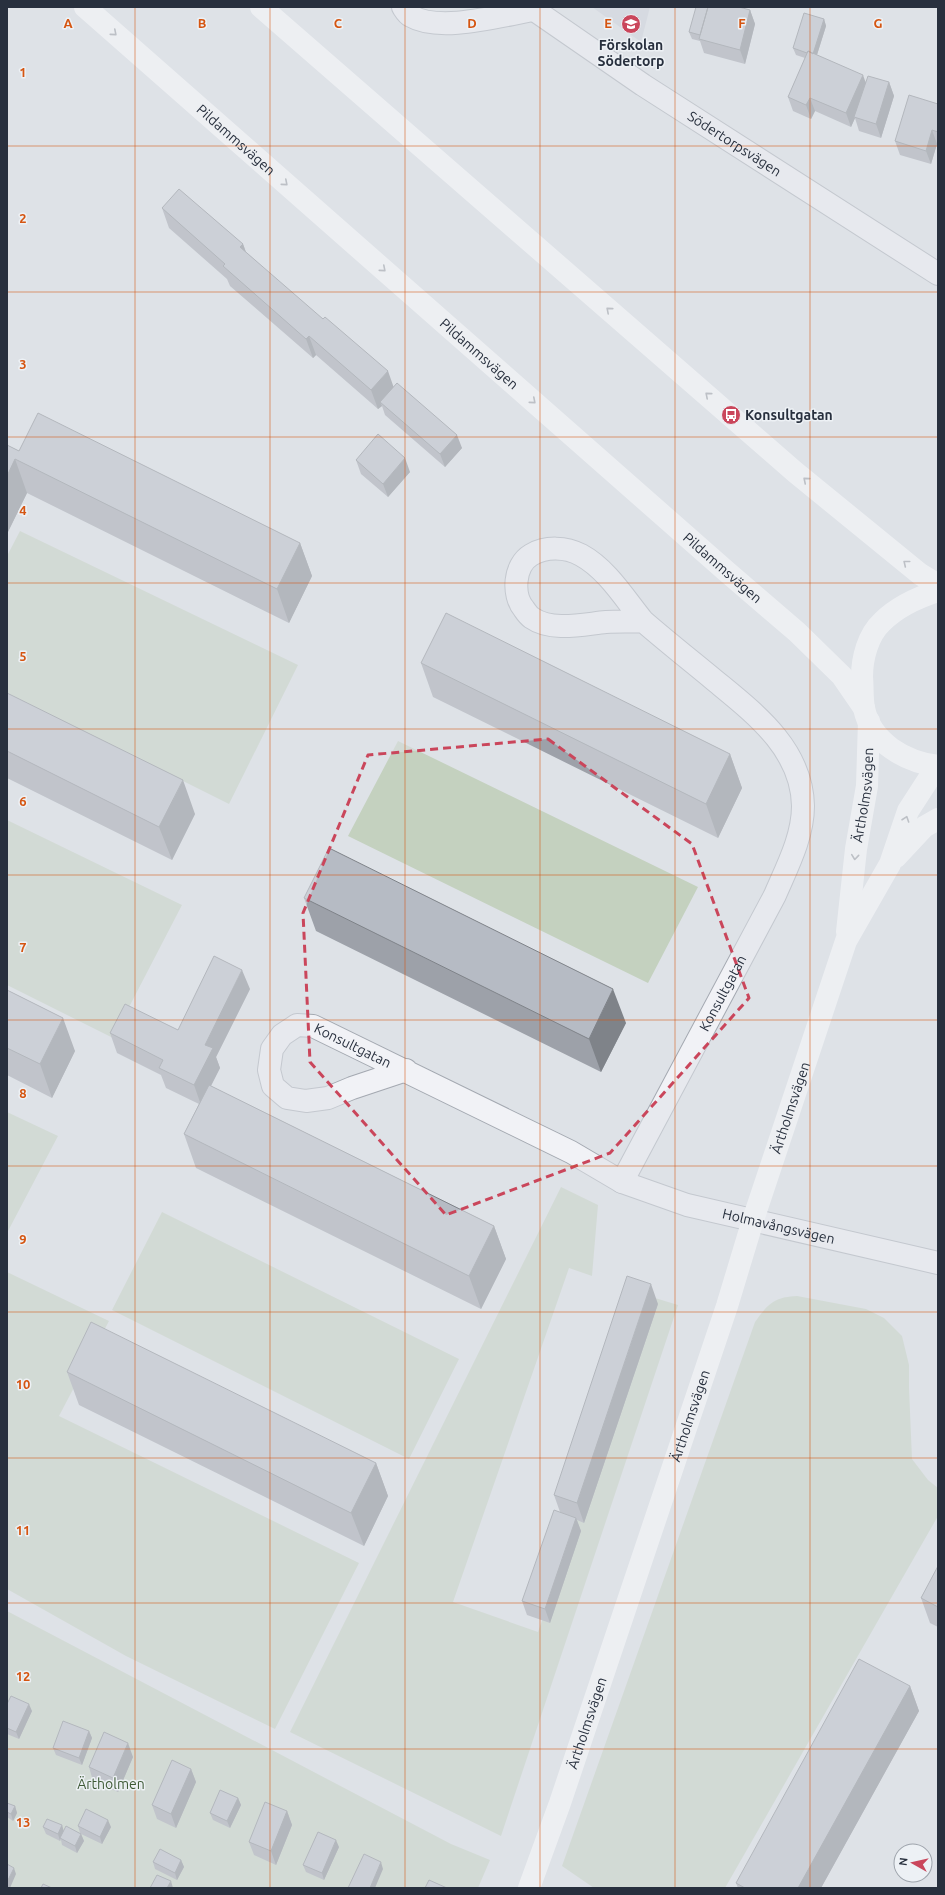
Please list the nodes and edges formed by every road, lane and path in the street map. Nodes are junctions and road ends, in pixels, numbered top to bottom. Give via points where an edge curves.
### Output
1 (85, 7) edge
2 (262, 7) edge
3 (403, 7) edge
4 (532, 8) edge
5 (938, 274) edge
6 (938, 585) edge
7 (938, 591) edge
8 (643, 621) junction
9 (866, 715) junction
10 (938, 766) edge
11 (938, 819) edge
12 (890, 864) junction
13 (846, 941) junction
14 (406, 1070) junction
15 (622, 1182) junction
16 (753, 1220) junction
17 (938, 1263) edge
18 (529, 1888) edge

1 -> 9 main road, Pildammsvägen via 797,632 842,676
6 -> 2 main road via 920,574 795,472
3 - 4 street, Södertorpsvägen via 409,16 426,22 460,23
4 - 5 street, Södertorpsvägen via 643,86
7 - 9 main road, Ärtholmsvägen via 895,612 882,622 874,633 866,648 862,669
8 - 8 street, Konsultgatan via 605,574 581,555 564,549 547,549 530,555 520,569 515,585 519,603 532,618 552,625 574,626
8 - 15 street, Konsultgatan via 761,719 780,742 790,760 799,781 802,805 800,831 775,895
9 - 10 main road, Ärtholmsvägen via 877,735 897,753 920,763
9 -> 13 main road, Ärtholmsvägen via 867,786 856,849
12 -> 10 main road, Ärtholmsvägen via 908,811
11 - 12 main road via 924,827
12 - 13 main road, Ärtholmsvägen
13 - 16 main road, Ärtholmsvägen
14 - 14 street, Konsultgatan via 313,1026 297,1025 282,1035 272,1049 269,1070 274,1086 287,1098 306,1101 328,1098
14 - 15 street, Konsultgatan via 571,1152
15 - 16 street, Holmavångsvägen via 687,1206
16 - 17 street, Holmavångsvägen via 830,1240
16 - 18 main road, Ärtholmsvägen via 727,1306

